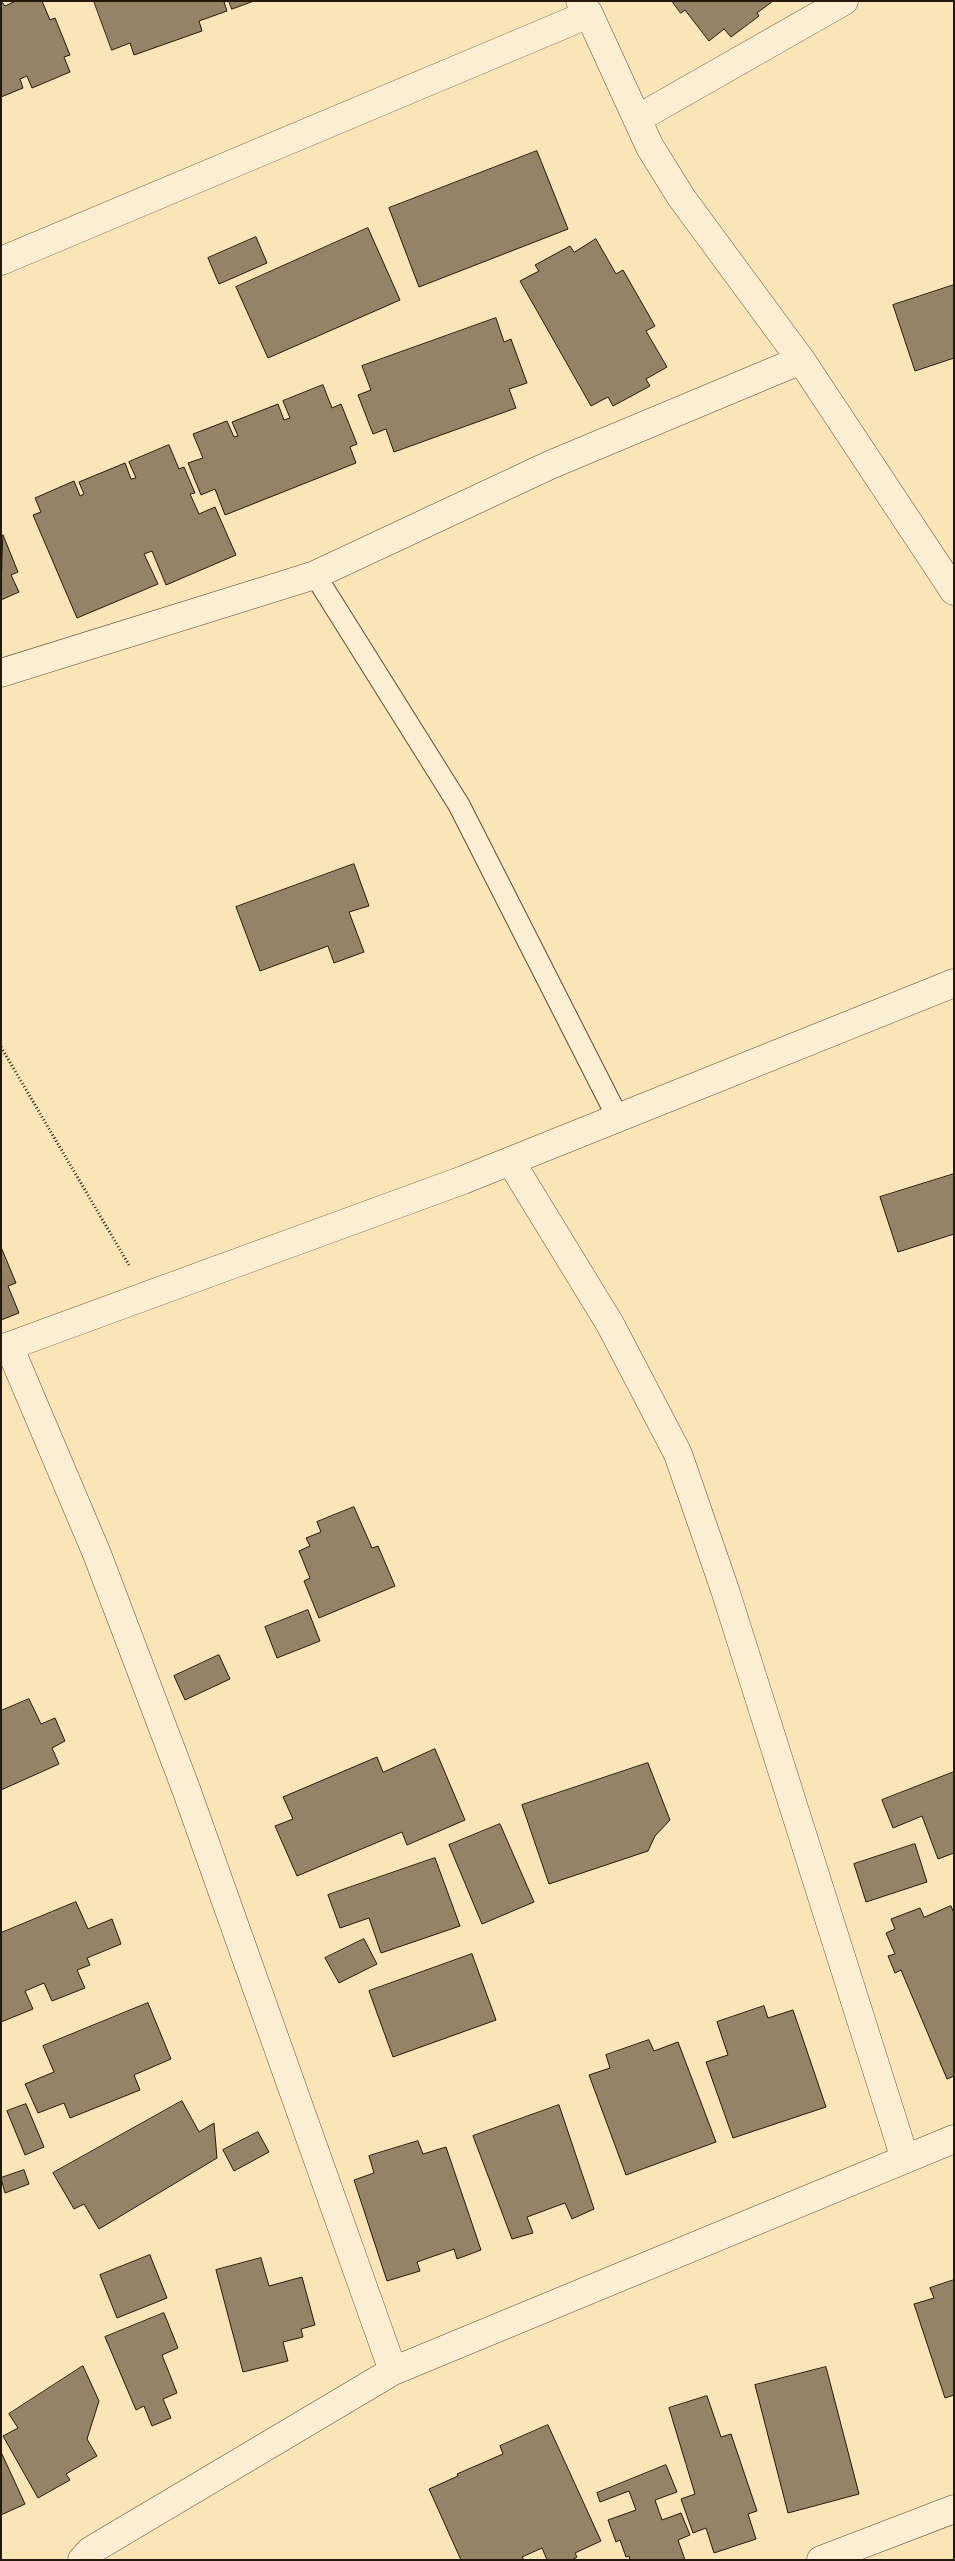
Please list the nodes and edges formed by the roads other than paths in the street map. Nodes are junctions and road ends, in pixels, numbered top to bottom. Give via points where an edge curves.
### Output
1 (844, 1) edge
2 (584, 8) edge
3 (637, 118) junction
4 (1, 261) edge
5 (801, 360) junction
6 (314, 574) junction
7 (954, 591) edge
8 (1, 674) edge
9 (954, 983) edge
10 (618, 1118) junction
11 (511, 1162) junction
12 (5, 1347) edge
13 (954, 2139) edge
14 (905, 2159) junction
15 (393, 2371) junction
16 (954, 2508) edge
17 (82, 2560) edge
18 (821, 2560) edge

1 - 3 street
2 - 3 street
2 - 4 street
3 - 5 street via 650,147 681,198
5 - 6 street via 550,465
5 - 7 street
6 - 8 street
6 - 10 lane via 459,805
9 - 10 street
10 - 11 street
11 - 12 street
11 - 14 street via 610,1324 678,1454 725,1590
12 - 15 street via 97,1554 186,1789
13 - 14 street
14 - 15 street
15 - 17 street via 90,2551
16 - 18 street

